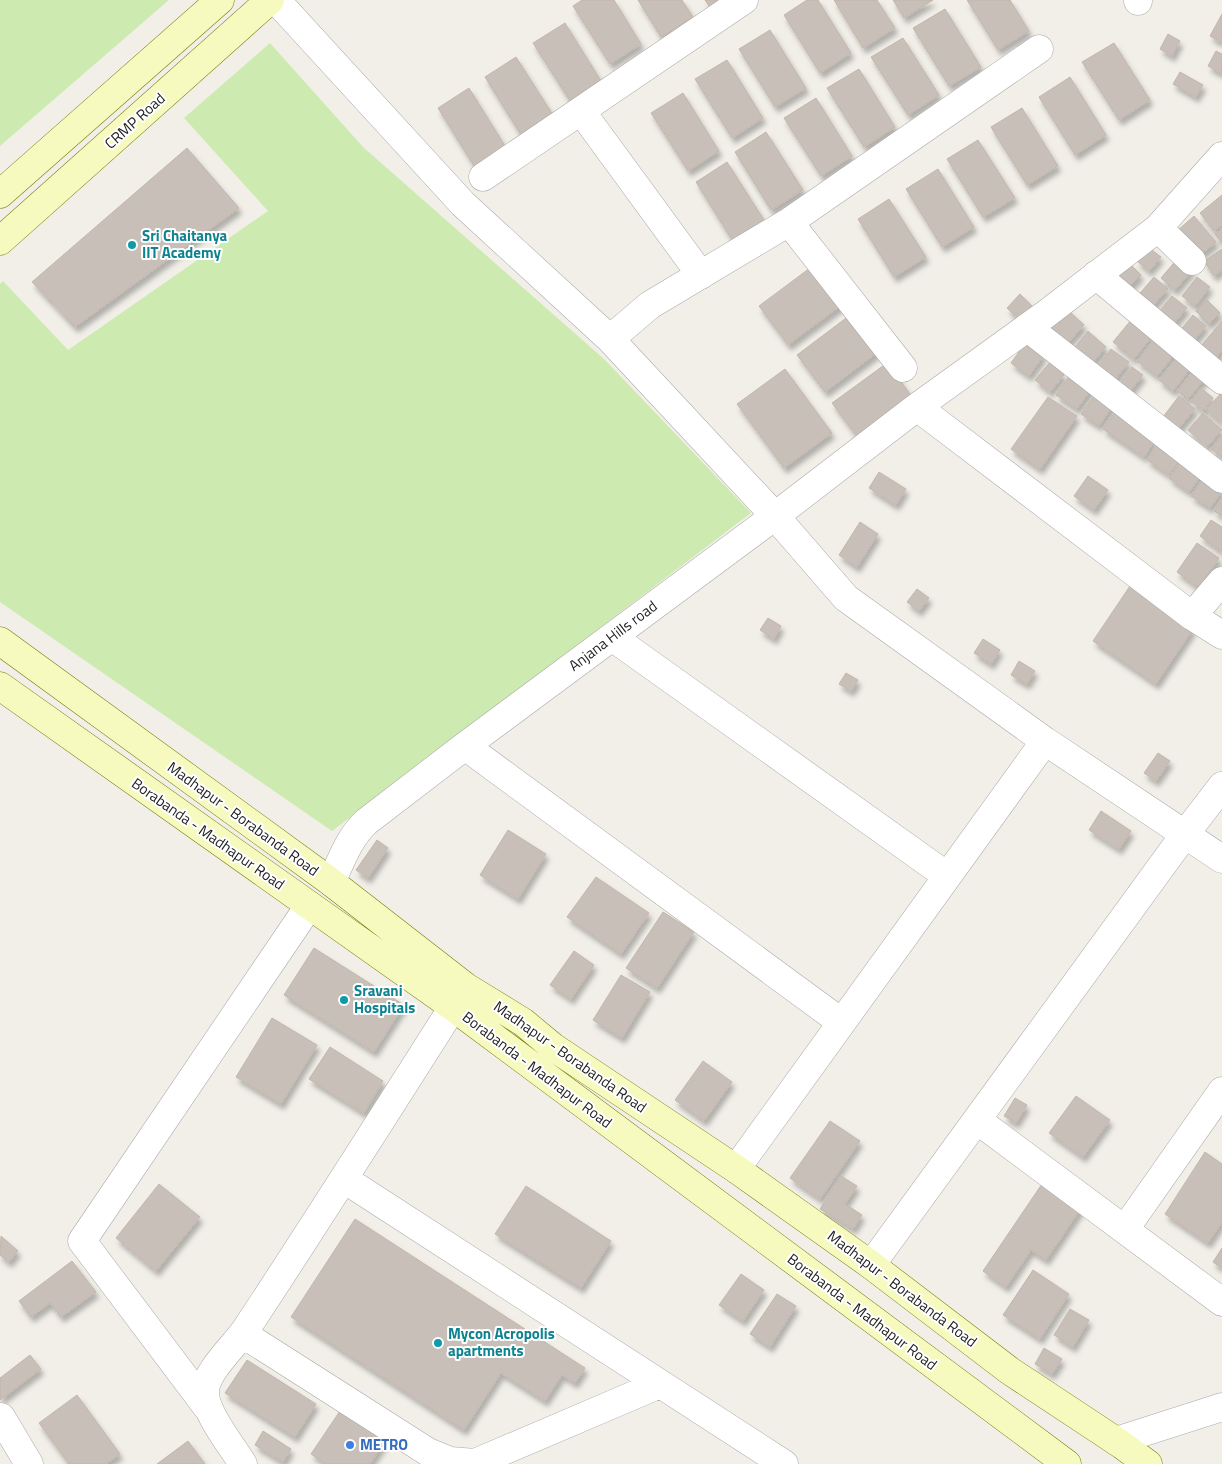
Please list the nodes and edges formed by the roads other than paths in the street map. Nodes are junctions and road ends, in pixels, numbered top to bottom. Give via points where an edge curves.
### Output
1 (220, 0) edge
2 (270, 0) edge
3 (276, 0) edge
4 (744, 0) edge
5 (1039, 49) dead end
6 (581, 111) junction
7 (1222, 156) edge
8 (484, 177) dead end
9 (0, 194) edge
10 (789, 222) junction
11 (1158, 228) junction
12 (0, 241) edge
13 (1192, 261) dead end
14 (700, 275) junction
15 (1096, 275) junction
16 (1028, 328) junction
17 (610, 339) junction
18 (903, 368) dead end
19 (1222, 380) edge
20 (917, 407) junction
21 (1222, 479) edge
22 (775, 516) junction
23 (1222, 581) edge
24 (1192, 616) junction
25 (1222, 635) edge
26 (612, 637) junction
27 (0, 641) edge
28 (0, 686) edge
29 (1044, 741) junction
30 (465, 746) junction
31 (1222, 786) edge
32 (1185, 834) junction
33 (1222, 859) edge
34 (947, 876) junction
35 (331, 882) junction
36 (309, 906) junction
37 (453, 1007) junction
38 (841, 1022) junction
39 (1222, 1091) edge
40 (977, 1120) junction
41 (736, 1169) junction
42 (344, 1180) junction
43 (1125, 1229) junction
44 (871, 1265) junction
45 (1222, 1302) edge
46 (243, 1334) junction
47 (660, 1384) junction
48 (207, 1407) junction
49 (1222, 1407) edge
50 (1, 1417) edge
51 (1116, 1441) junction
52 (29, 1464) edge
53 (243, 1464) edge
54 (474, 1464) edge
55 (784, 1464) edge
56 (1067, 1464) edge
57 (1148, 1464) edge

1 - 9 street
2 - 12 street, CRMP Road
3 - 17 street via 463,204
4 - 6 street
5 - 10 street
6 - 8 street
6 - 14 street
7 - 11 street, Anjana Hills road
10 - 14 street
10 - 18 street
11 - 13 street
11 - 15 street, Anjana Hills road
14 - 17 street via 650,305
15 - 16 street, Anjana Hills road
15 - 19 street
16 - 20 street, Anjana Hills road
16 - 21 street
17 - 22 street
20 - 22 street, Anjana Hills road
20 - 24 street
22 - 26 street, Anjana Hills road
22 - 29 street via 846,598
23 - 24 street
24 - 25 street
26 - 30 street, Anjana Hills road
26 - 34 street
27 - 35 street, Madhapur - Borabanda Road
28 - 36 street, Borabanda - Madhapur Road
29 - 32 street
29 - 34 street
30 - 35 street, Anjana Hills road via 356,832
30 - 38 street
31 - 32 street
32 - 33 street
32 - 40 street
34 - 38 street
35 - 41 street, Madhapur - Borabanda Road via 466,986
36 - 37 street, Borabanda - Madhapur Road
36 - 48 street via 82,1241
37 - 42 street
37 - 56 street, Borabanda - Madhapur Road
38 - 41 street
39 - 43 street
40 - 43 street
40 - 44 street
41 - 44 street, Madhapur - Borabanda Road
42 - 46 street
42 - 47 street
43 - 45 street
44 - 51 street, Madhapur - Borabanda Road via 1010,1370
46 - 48 street via 210,1375 205,1390
46 - 54 street via 428,1452 450,1461
47 - 54 street
47 - 55 street
48 - 53 street
49 - 51 street
50 - 52 street
51 - 57 street, Madhapur - Borabanda Road

